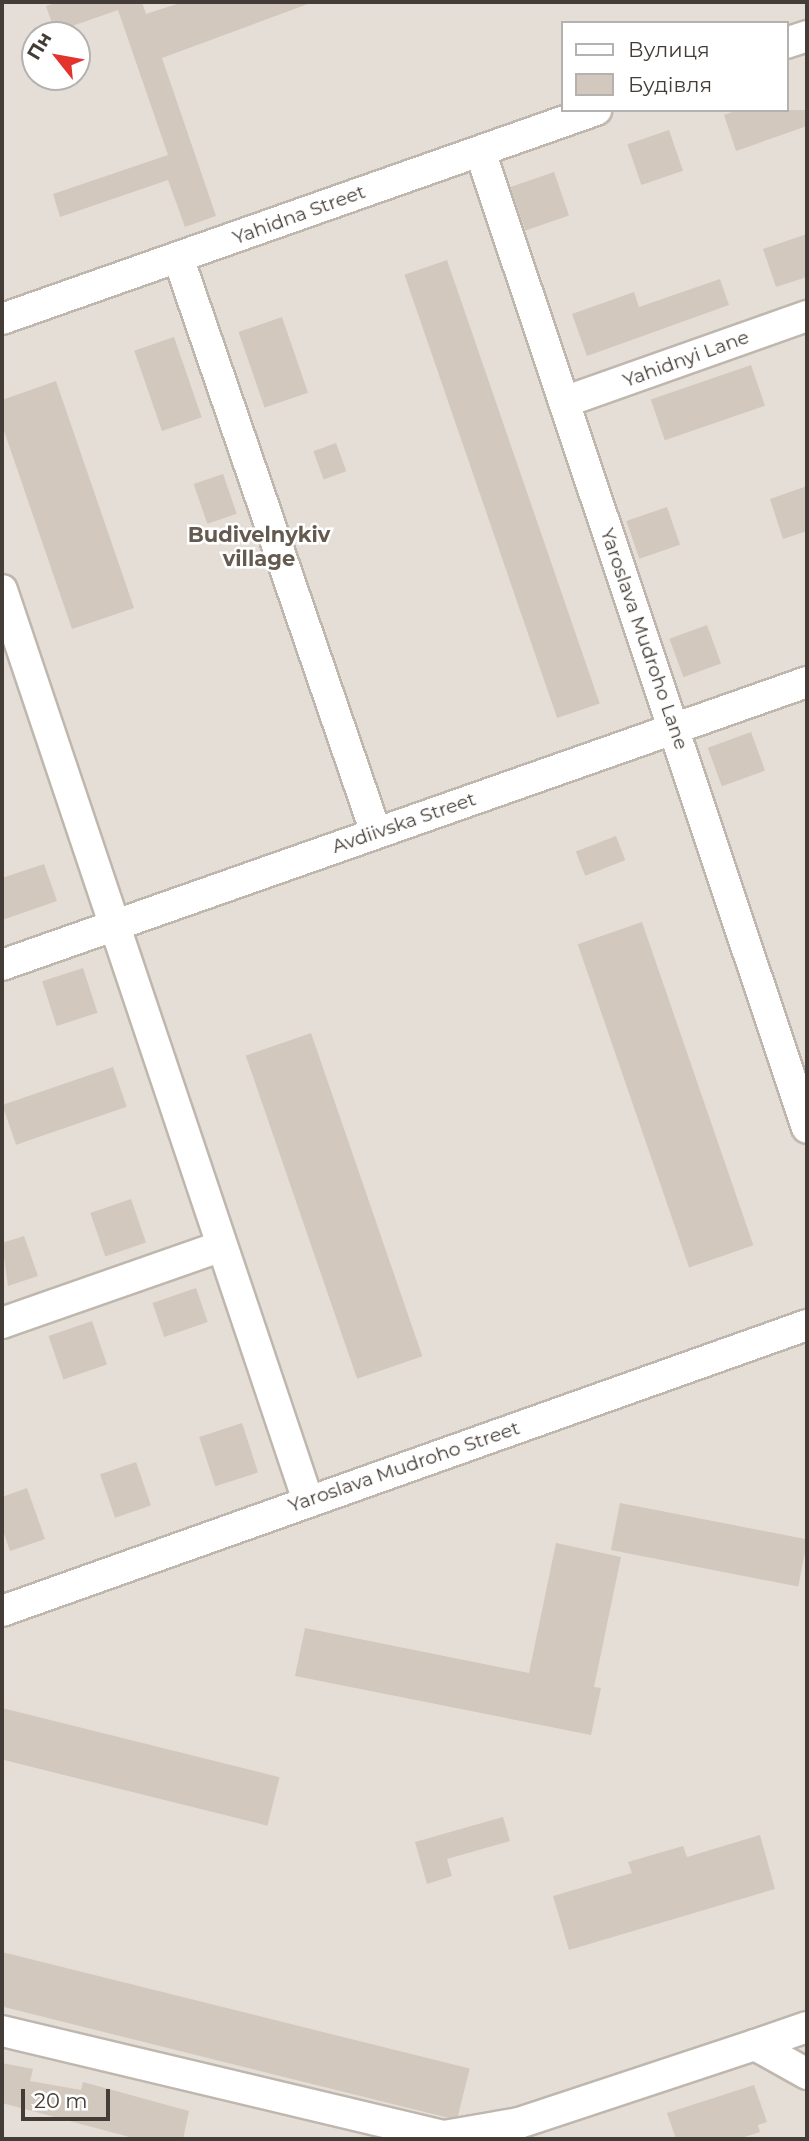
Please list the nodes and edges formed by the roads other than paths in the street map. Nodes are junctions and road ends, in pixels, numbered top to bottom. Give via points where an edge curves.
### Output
1 (807, 36) edge
2 (788, 42) edge
3 (590, 112) edge
4 (480, 151) junction
5 (178, 257) junction
6 (807, 316) edge
7 (2, 319) edge
8 (564, 402) junction
9 (3, 600) edge
10 (807, 682) edge
11 (674, 727) junction
12 (376, 833) junction
13 (114, 925) junction
14 (2, 965) edge
15 (796, 1058) edge
16 (807, 1128) edge
17 (222, 1246) junction
18 (2, 1323) edge
19 (807, 1325) edge
20 (308, 1501) junction
21 (2, 1611) edge
22 (807, 2027) edge
23 (2, 2031) edge
24 (755, 2045) junction
25 (807, 2074) edge
26 (522, 2131) edge

1 - 2 street
3 - 4 street, Yahidna Street
4 - 5 street, Yahidna Street
4 - 8 street, Yaroslava Mudroho Lane
5 - 7 street, Yahidna Street
5 - 12 street
6 - 8 street, Yahidnyi Lane
8 - 11 street, Yaroslava Mudroho Lane
9 - 13 street
10 - 11 street, Avdiivska Street
11 - 12 street, Avdiivska Street
11 - 15 street, Yaroslava Mudroho Lane
12 - 13 street, Avdiivska Street
13 - 14 street, Avdiivska Street
13 - 17 street
15 - 16 street, Yaroslava Mudroho Lane
17 - 18 street
17 - 20 street
19 - 20 street, Yaroslava Mudroho Street
20 - 21 street, Yaroslava Mudroho Street
22 - 24 street
23 - 26 street via 444,2136
24 - 25 street
24 - 26 street

